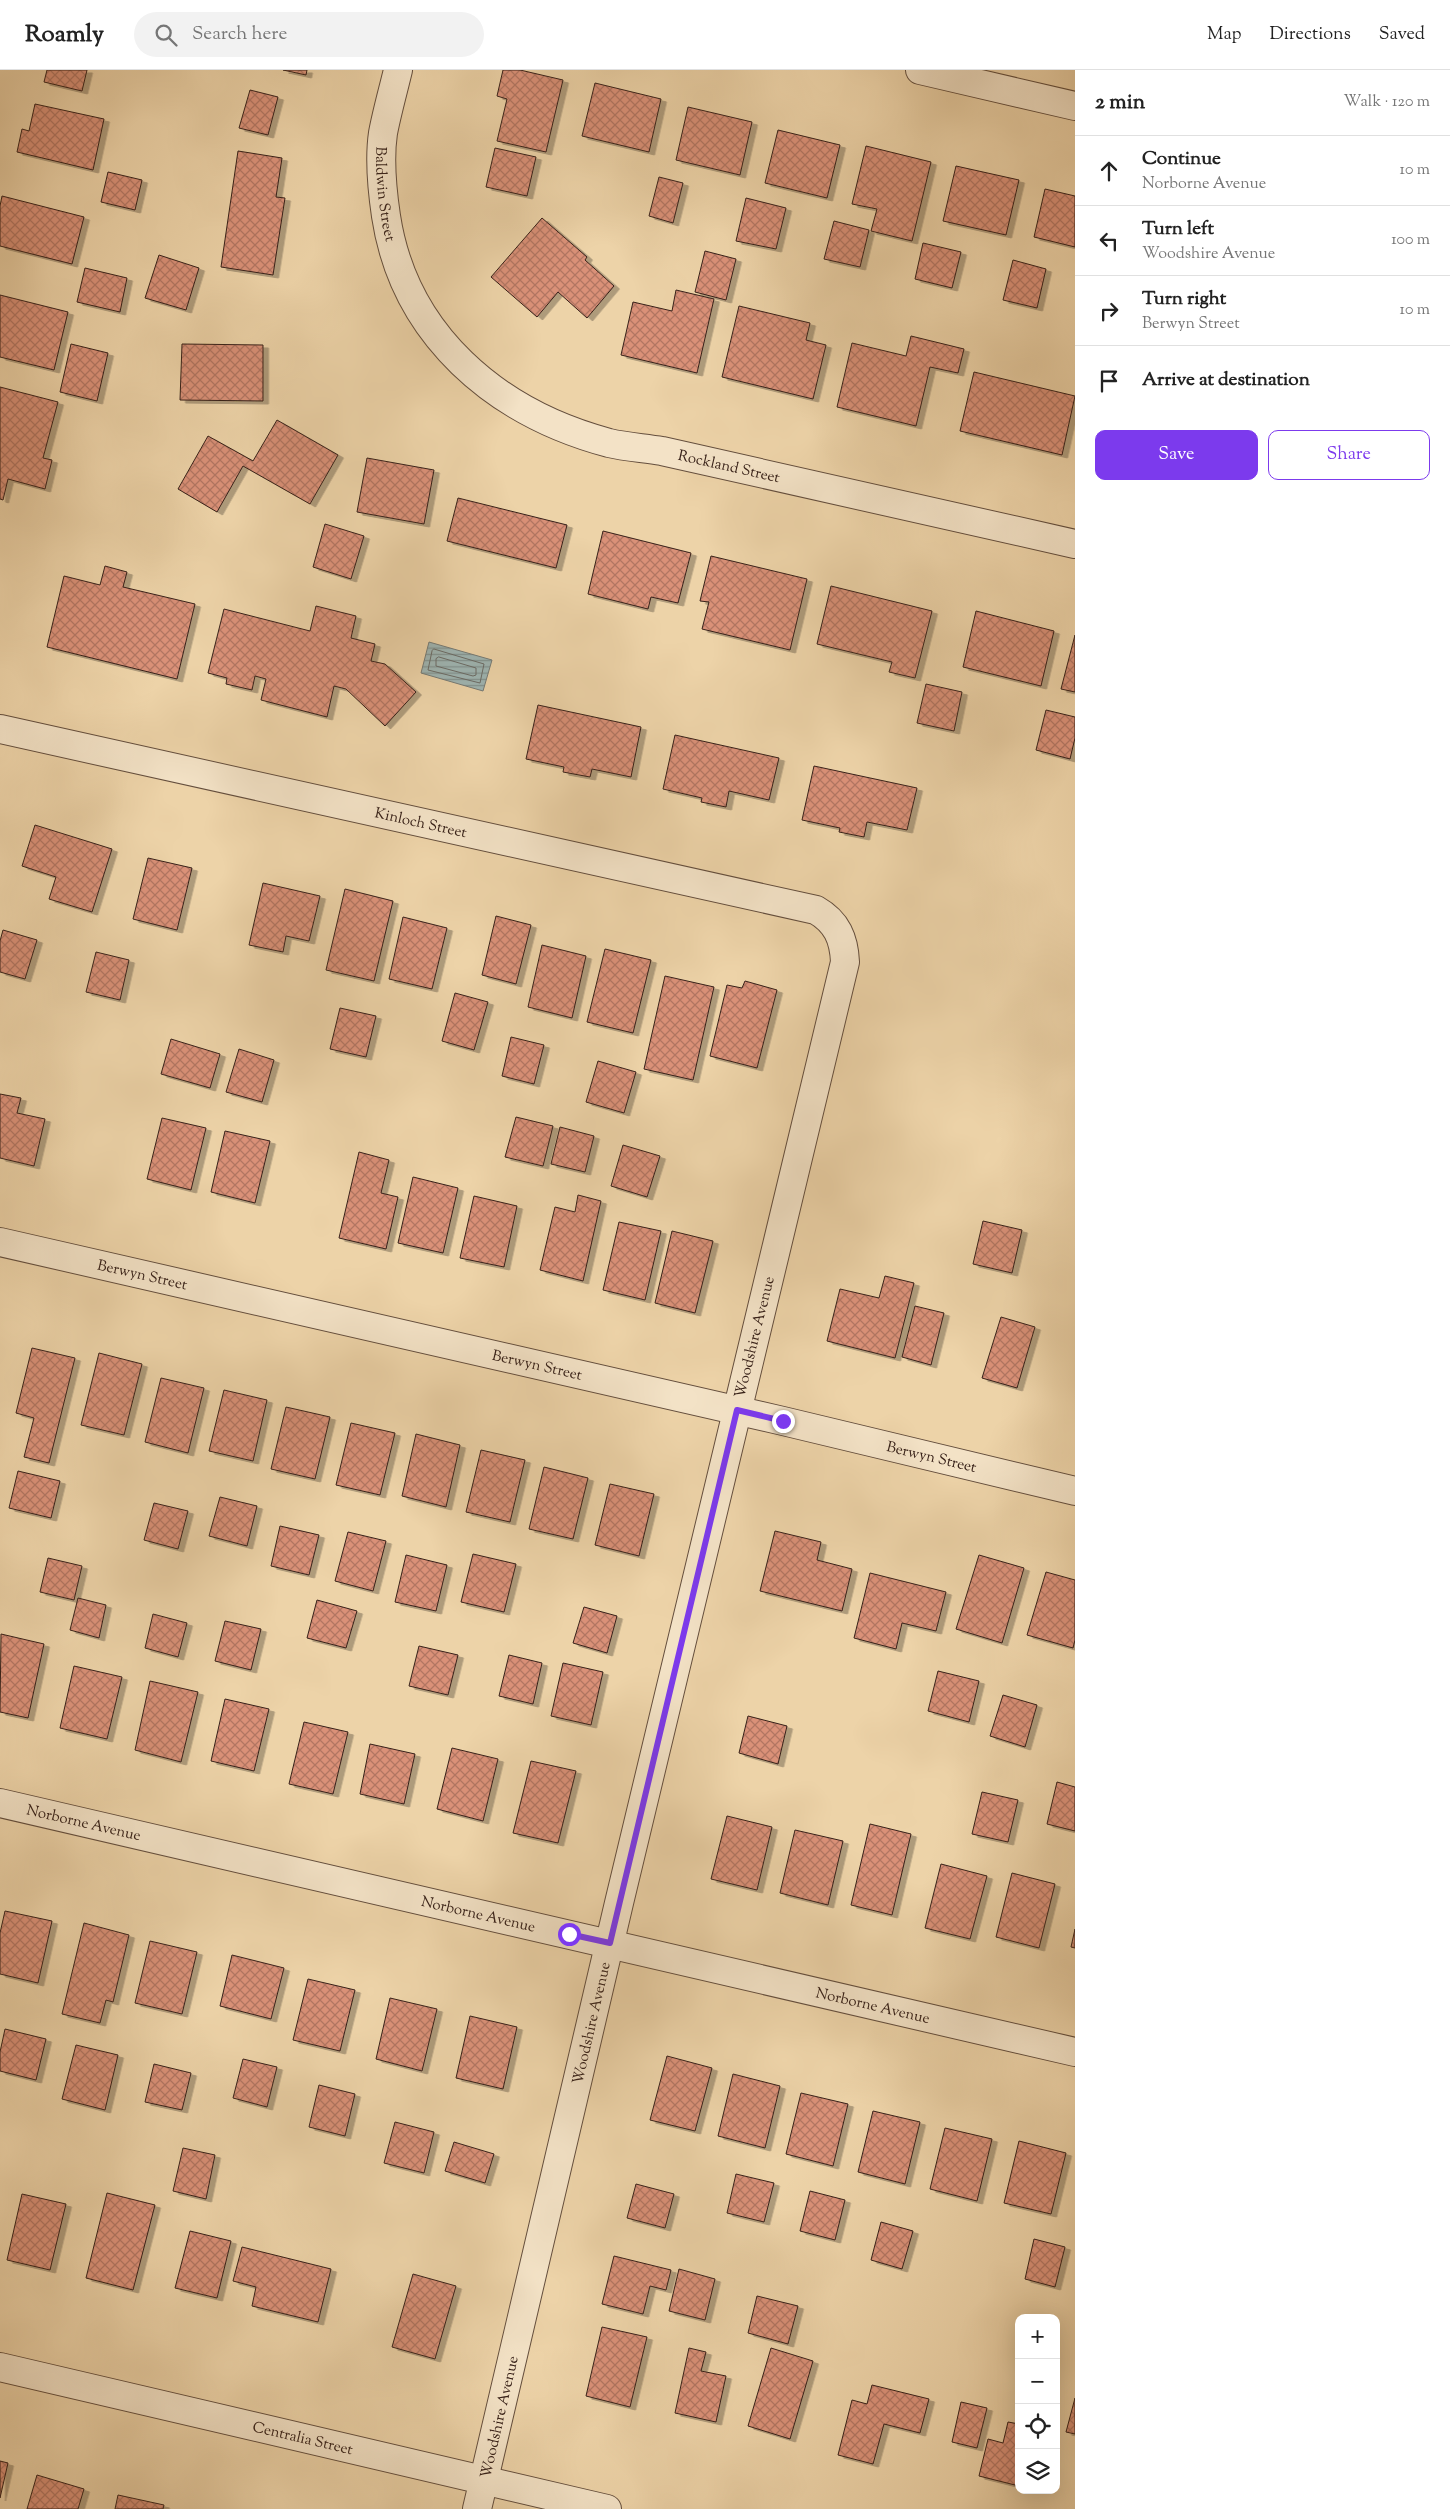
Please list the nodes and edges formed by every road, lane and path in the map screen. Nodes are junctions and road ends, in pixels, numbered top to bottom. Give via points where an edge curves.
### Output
1 (398, 70) edge
2 (920, 70) edge
3 (1075, 106) edge
4 (420, 314) joint
5 (1075, 544) edge
6 (0, 729) edge
7 (835, 926) joint
8 (0, 1242) edge
9 (737, 1410) junction
10 (1075, 1491) edge
11 (0, 1803) edge
12 (610, 1943) junction
13 (1075, 2052) edge
14 (0, 2368) edge
15 (484, 2480) junction
16 (477, 2509) edge
17 (607, 2509) edge

1 - 4 street, Baldwin Street via 383,134 382,189 389,238
2 - 3 street
4 - 5 street, Rockland Street via 445,348 500,395 576,433
6 - 7 street, Kinloch Street via 816,910
7 - 9 street, Woodshire Avenue via 841,935 846,962
8 - 9 street, Berwyn Street
9 - 10 street, Berwyn Street
9 - 12 street, Woodshire Avenue
11 - 12 street, Norborne Avenue
12 - 13 street, Norborne Avenue
12 - 15 street, Woodshire Avenue
14 - 15 street, Centralia Street
15 - 16 street, Woodshire Avenue
15 - 17 street, Centralia Street

